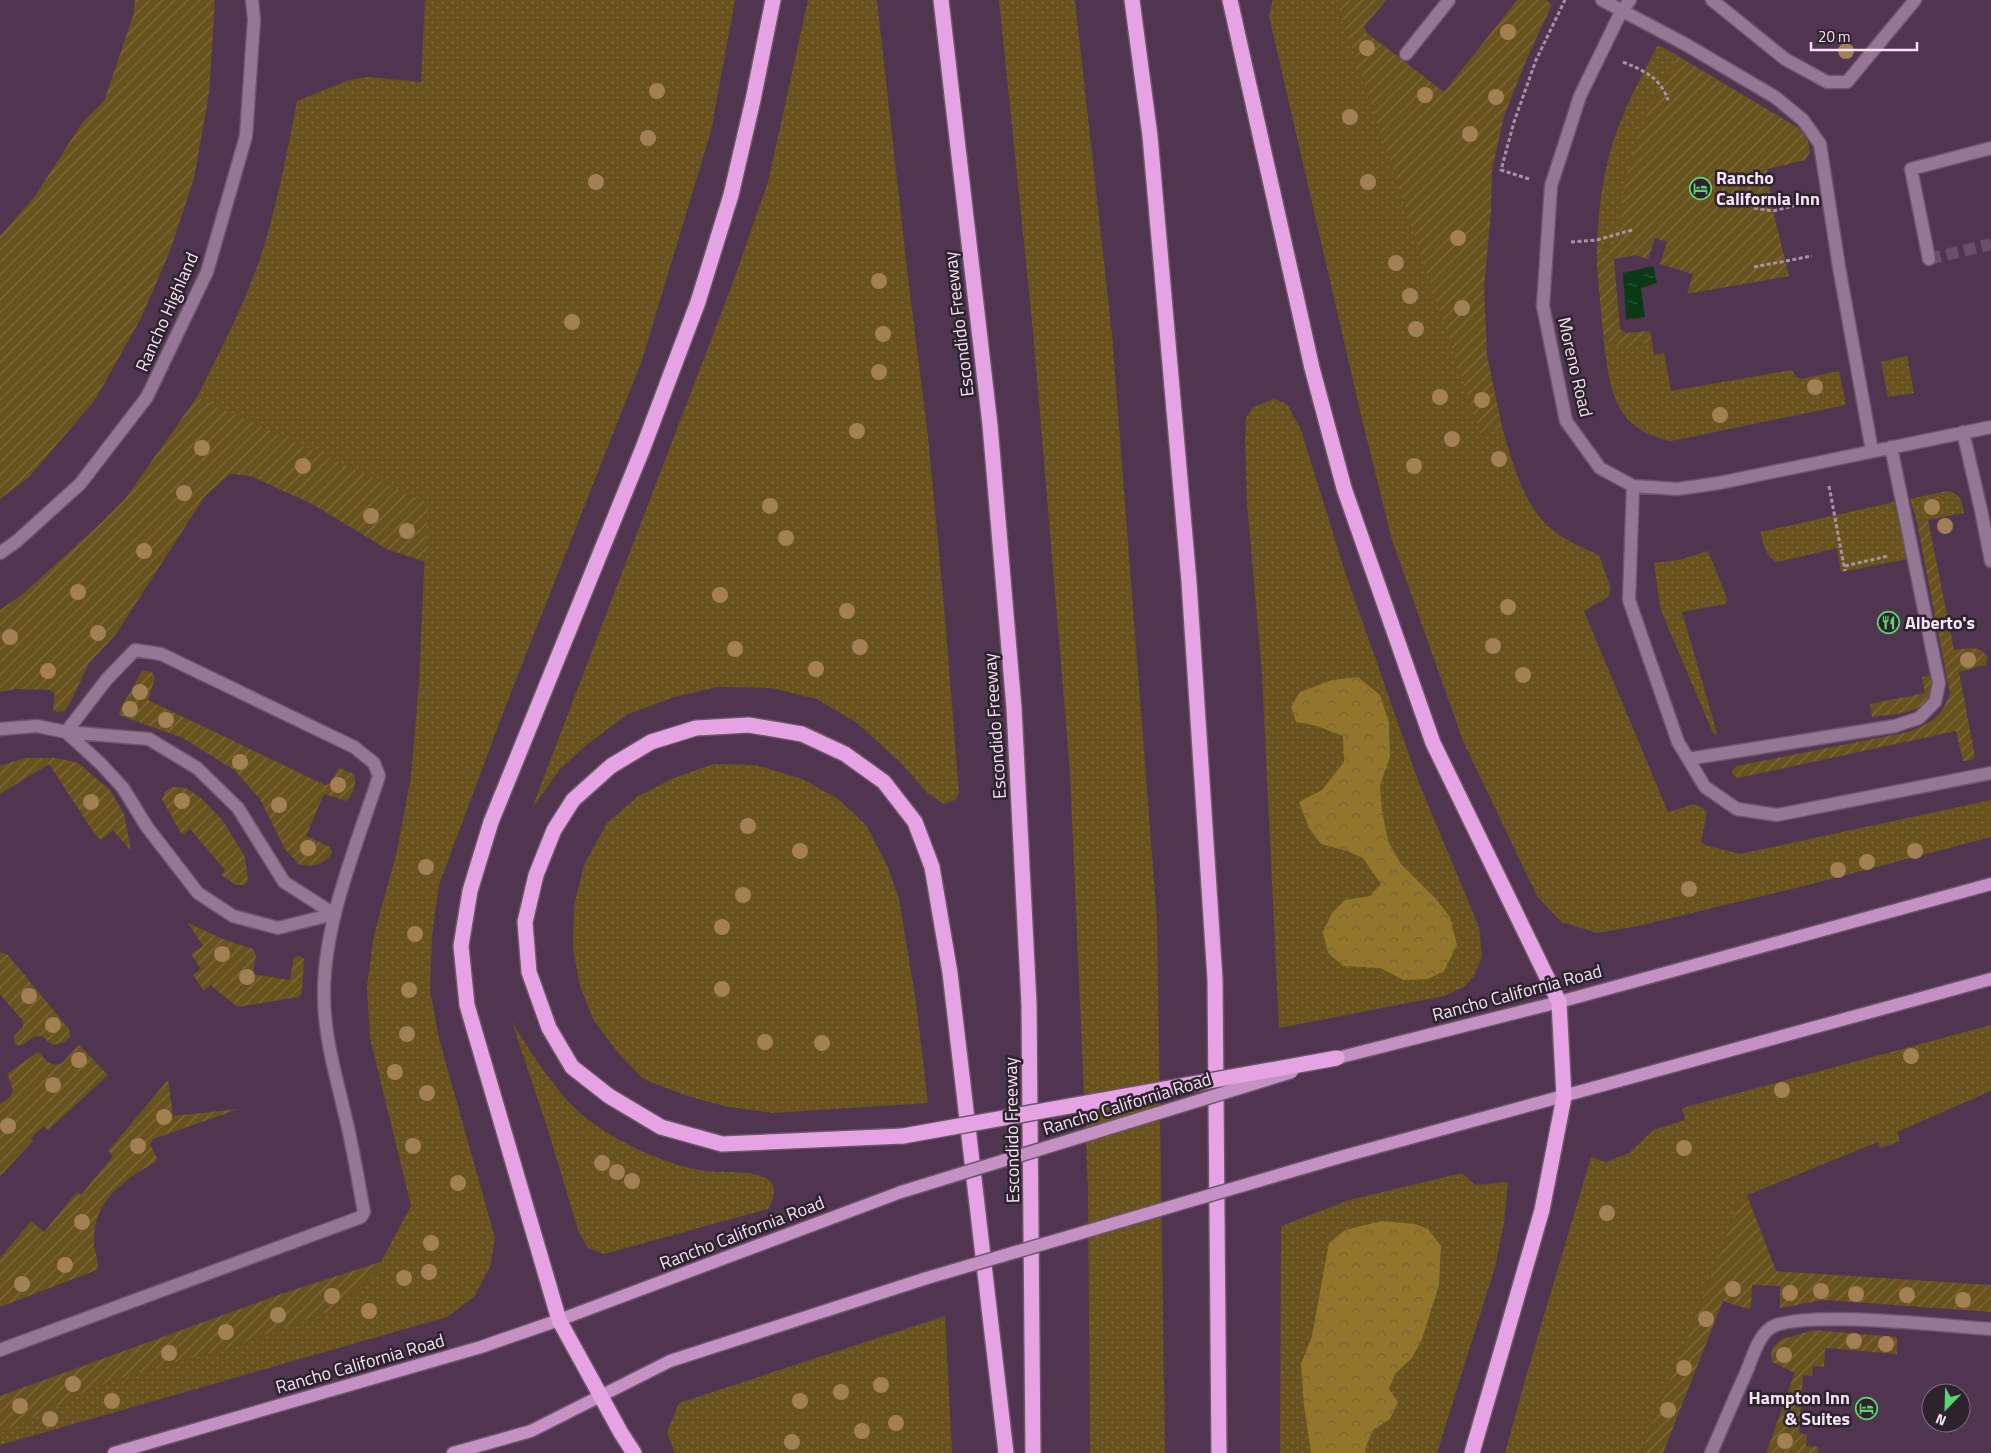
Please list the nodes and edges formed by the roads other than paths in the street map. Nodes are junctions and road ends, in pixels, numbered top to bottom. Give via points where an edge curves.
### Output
1 (252, 0) edge
2 (773, 0) edge
3 (941, 0) edge
4 (1132, 0) edge
5 (1230, 0) edge
6 (1449, 0) edge
7 (1602, 0) edge
8 (1630, 0) edge
9 (1712, 0) edge
10 (1915, 0) edge
11 (1622, 12) junction
12 (1406, 54) dead end
13 (1991, 148) edge
14 (1929, 259) dead end
15 (1991, 427) edge
16 (1963, 432) junction
17 (1891, 447) junction
18 (1872, 451) junction
19 (1634, 486) junction
20 (0, 554) edge
21 (1991, 561) edge
22 (0, 729) edge
23 (66, 732) junction
24 (1688, 759) junction
25 (1991, 773) edge
26 (1991, 884) edge
27 (334, 914) junction
28 (1991, 979) edge
29 (1559, 1002) junction
30 (1337, 1058) junction
31 (1564, 1097) junction
32 (558, 1320) junction
33 (1991, 1329) edge
34 (0, 1350) edge
35 (600, 1396) junction
36 (114, 1453) edge
37 (453, 1453) edge
38 (634, 1453) edge
39 (1006, 1453) edge
40 (1033, 1453) edge
41 (1219, 1453) edge
42 (1472, 1453) edge
43 (1711, 1453) edge

1 - 20 street, Rancho Highland via 254,18 246,136 207,272 147,397 80,484
2 - 32 highway via 731,195 698,302 643,448 491,822 470,891 461,946 467,1005
3 - 40 highway, Escondido Freeway via 990,425 1014,708 1029,1004
4 - 41 highway via 1150,136 1187,562 1214,979
5 - 29 highway via 1312,368 1344,488 1433,743
6 - 12 street
7 - 11 street
8 - 11 street, Moreno Road
9 - 10 street via 1785,59 1827,82 1847,82
11 - 18 street via 1775,97 1803,120 1820,144
11 - 19 street, Moreno Road via 1580,96 1551,186 1543,306 1566,421 1600,468
13 - 14 street via 1911,170
15 - 16 street, Moreno Road
16 - 17 street, Moreno Road
16 - 21 street
17 - 18 street, Moreno Road
17 - 24 street via 1939,683 1935,702 1919,718 1903,724
18 - 19 street, Moreno Road via 1719,483 1678,489
19 - 24 street via 1629,600 1678,742
22 - 23 street via 37,726
23 - 27 street via 149,739 197,768 238,808 284,882
23 - 27 street via 123,788 147,827 198,893 233,916 278,928
23 - 27 street via 107,679 135,650 161,654 354,747 374,764 379,776
24 - 25 street via 1705,787 1737,809 1777,815
26 - 29 main road, Rancho California Road
27 - 34 street via 324,995 329,1048 364,1212 361,1217
28 - 31 main road
29 - 30 main road, Rancho California Road
29 - 31 highway
30 - 32 main road, Rancho California Road, bridge via 901,1192
30 - 39 highway, bridge via 903,1136 722,1144 661,1127 609,1096 572,1067 548,1028 529,972 524,922 536,876 554,830 573,800 611,766 651,742 696,728 749,725 802,734 845,754 884,782 915,822 932,867 950,973
31 - 35 main road, bridge via 1336,1158 926,1278 670,1361
31 - 42 highway via 1542,1210
32 - 35 highway
32 - 36 main road, Rancho California Road via 481,1347
33 - 43 street via 1842,1319 1805,1319 1769,1329 1757,1347
35 - 37 main road via 531,1431
35 - 38 highway

